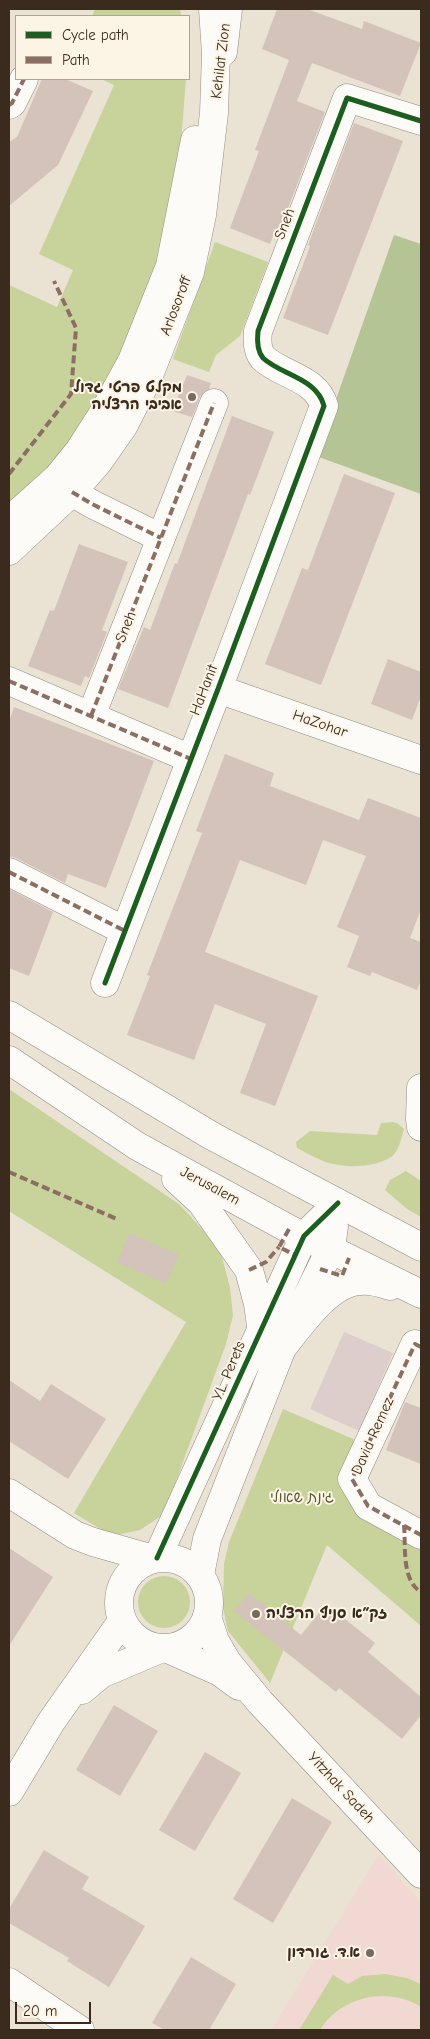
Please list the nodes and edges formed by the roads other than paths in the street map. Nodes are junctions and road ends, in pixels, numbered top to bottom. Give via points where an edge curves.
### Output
1 (196, 9) edge
2 (213, 9) edge
3 (228, 9) edge
4 (24, 80) edge
5 (9, 105) edge
6 (214, 113) junction
7 (421, 121) edge
8 (214, 402) dead end
9 (324, 406) joint
10 (72, 492) junction
11 (9, 521) edge
12 (162, 538) junction
13 (9, 551) edge
14 (9, 680) edge
15 (218, 689) junction
16 (91, 716) junction
17 (191, 759) junction
18 (421, 760) edge
19 (9, 872) edge
20 (125, 931) junction
21 (105, 983) dead end
22 (9, 1014) edge
23 (9, 1060) edge
24 (421, 1088) edge
25 (421, 1127) edge
26 (137, 1146) junction
27 (338, 1203) junction
28 (304, 1236) junction
29 (421, 1247) edge
30 (331, 1248) junction
31 (420, 1293) edge
32 (261, 1326) junction
33 (282, 1348) junction
34 (421, 1348) edge
35 (9, 1493) edge
36 (421, 1534) edge
37 (155, 1559) junction
38 (200, 1575) junction
39 (207, 1617) junction
40 (122, 1621) junction
41 (164, 1649) junction
42 (260, 1702) junction
43 (51, 1722) junction
44 (9, 1792) edge
45 (421, 1874) edge
46 (9, 1982) edge
47 (80, 2030) edge

1 - 11 street, Arlosoroff via 199,59 196,133 170,266 132,361 104,412 57,478
2 - 6 street, Arlosoroff via 216,54
3 - 6 street, Kehilat Zion
4 - 5 street
6 - 10 street, Arlosoroff via 202,215 190,272 147,380 124,425
7 - 9 street, Sneh via 347,98 258,331 257,341 263,358 313,388
8 - 12 street, Sneh
9 - 15 street, HaHanit
10 - 12 street
10 - 13 street, Arlosoroff
12 - 16 street, Sneh
14 - 16 street
15 - 17 street, HaHanit
15 - 18 street, HaZohar
16 - 17 street
17 - 20 street, HaHanit
19 - 20 street
20 - 21 street, HaHanit
22 - 27 street via 212,1136
23 - 26 street, Jerusalem
24 - 25 street
26 - 28 street, Jerusalem
26 - 32 street via 202,1202 224,1233 249,1270
27 - 28 street, Y.L. Perets
27 - 29 street
27 - 30 street
28 - 30 street, Jerusalem
28 - 32 street, Y.L. Perets
30 - 31 street, Jerusalem
30 - 33 street
31 - 33 street via 381,1283 359,1281 345,1285 310,1313
32 - 37 street, Y.L. Perets via 214,1438
33 - 38 street via 207,1539
34 - 36 street, David Remez via 415,1344 352,1479 368,1506
35 - 37 street via 75,1535
37 - 38 street via 181,1561
37 - 40 street via 136,1567 127,1576 118,1598
38 - 39 street via 209,1600
39 - 41 street via 192,1638
39 - 42 street, Yitzhak Sadeh via 227,1662
40 - 41 street via 137,1640
40 - 43 street
41 - 42 street, Yitzhak Sadeh via 220,1672
41 - 43 street via 101,1674
42 - 45 street, Yitzhak Sadeh
43 - 44 street
46 - 47 street

